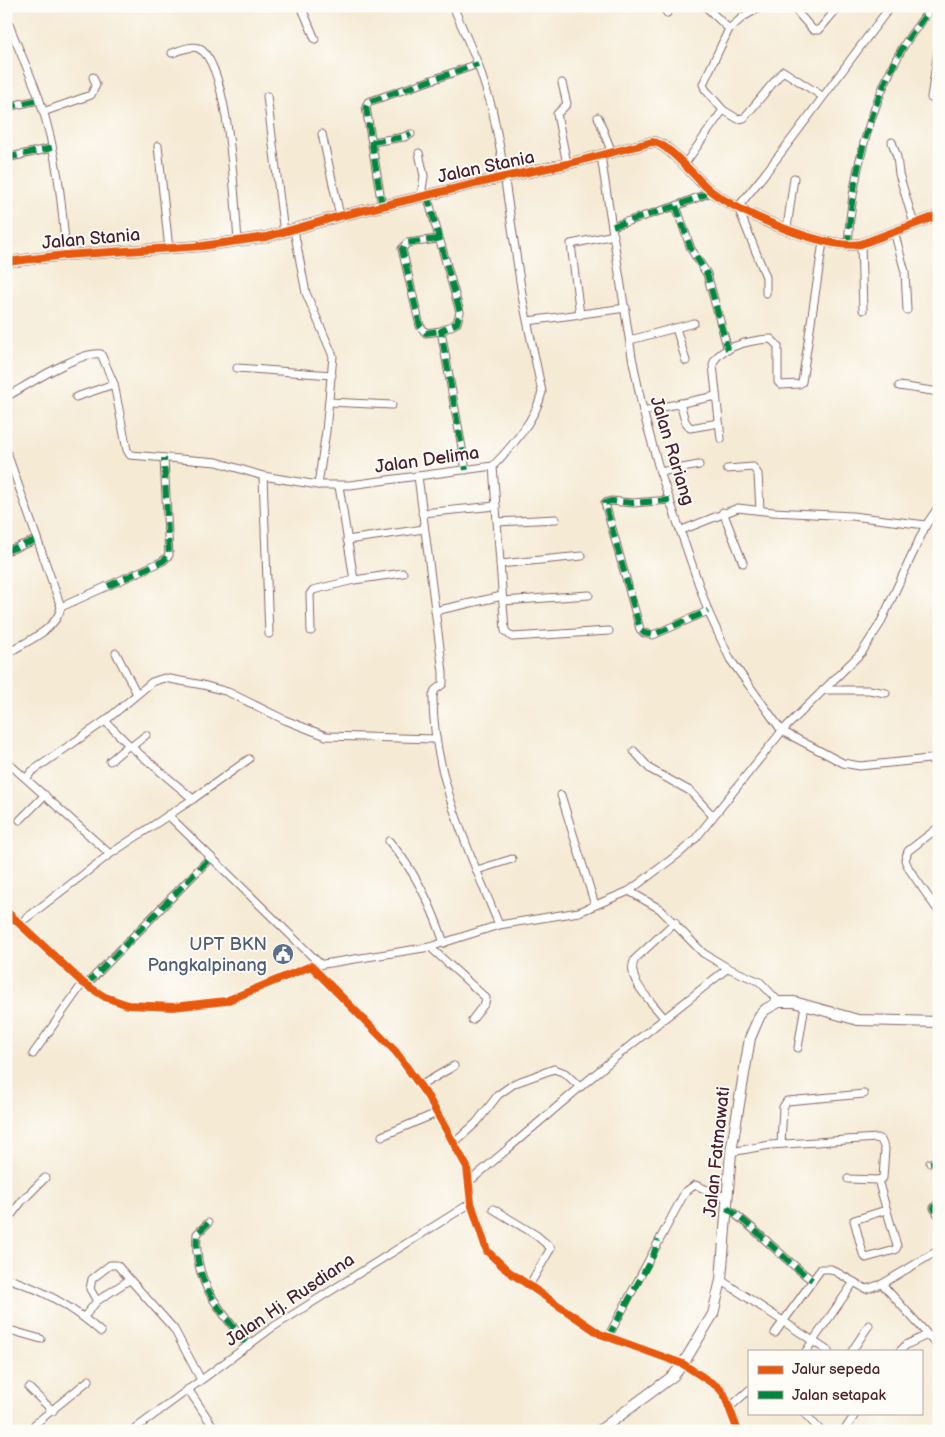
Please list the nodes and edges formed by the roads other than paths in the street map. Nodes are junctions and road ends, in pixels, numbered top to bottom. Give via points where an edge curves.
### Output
1 (301, 6) edge
2 (453, 6) edge
3 (705, 6) edge
4 (762, 6) edge
5 (792, 6) edge
6 (839, 6) edge
7 (891, 6) edge
8 (932, 6) edge
9 (6, 16) edge
10 (729, 29) junction
11 (315, 39) dead end
12 (939, 44) edge
13 (172, 53) dead end
14 (478, 64) junction
15 (93, 77) dead end
16 (936, 78) edge
17 (562, 83) dead end
18 (267, 96) dead end
19 (822, 96) junction
20 (932, 98) dead end
21 (39, 100) junction
22 (6, 107) edge
23 (723, 110) junction
24 (43, 112) junction
25 (598, 117) dead end
26 (322, 134) dead end
27 (411, 134) dead end
28 (372, 142) junction
29 (892, 142) dead end
30 (158, 146) dead end
31 (52, 148) junction
32 (419, 153) dead end
33 (607, 154) junction
34 (6, 158) edge
35 (567, 164) junction
36 (684, 165) junction
37 (504, 177) junction
38 (794, 178) dead end
39 (711, 192) junction
40 (424, 196) junction
41 (382, 206) junction
42 (676, 206) junction
43 (738, 209) junction
44 (939, 215) edge
45 (340, 216) junction
46 (914, 224) junction
47 (613, 226) junction
48 (787, 228) junction
49 (289, 232) junction
50 (894, 232) junction
51 (614, 235) junction
52 (438, 239) junction
53 (238, 241) junction
54 (822, 242) junction
55 (861, 244) junction
56 (848, 246) junction
57 (169, 249) junction
58 (66, 255) junction
59 (6, 262) edge
60 (766, 293) dead end
61 (626, 308) junction
62 (863, 310) dead end
63 (907, 310) dead end
64 (580, 315) junction
65 (528, 321) junction
66 (694, 323) dead end
67 (676, 328) junction
68 (441, 332) junction
69 (630, 340) junction
70 (728, 350) junction
71 (686, 361) dead end
72 (237, 368) dead end
73 (332, 375) junction
74 (114, 384) junction
75 (899, 386) dead end
76 (939, 392) edge
77 (716, 396) junction
78 (6, 397) edge
79 (76, 397) dead end
80 (330, 402) junction
81 (680, 403) junction
82 (392, 405) dead end
83 (643, 410) junction
84 (720, 423) junction
85 (721, 439) dead end
86 (6, 450) edge
87 (7, 458) edge
88 (164, 458) junction
89 (699, 465) dead end
90 (493, 466) junction
91 (727, 469) dead end
92 (466, 470) junction
93 (660, 472) junction
94 (264, 476) junction
95 (418, 476) junction
96 (318, 485) junction
97 (339, 486) junction
98 (670, 500) junction
99 (496, 506) junction
100 (939, 506) edge
101 (760, 510) junction
102 (723, 512) junction
103 (422, 513) junction
104 (556, 519) dead end
105 (498, 522) junction
106 (926, 525) junction
107 (424, 529) junction
108 (682, 530) junction
109 (36, 540) junction
110 (348, 540) junction
111 (6, 551) edge
112 (582, 556) dead end
113 (743, 563) dead end
114 (500, 564) junction
115 (402, 573) dead end
116 (354, 580) junction
117 (589, 596) dead end
118 (503, 598) junction
119 (61, 607) junction
120 (435, 611) junction
121 (708, 611) junction
122 (311, 631) dead end
123 (609, 631) dead end
124 (269, 634) dead end
125 (116, 653) dead end
126 (6, 654) edge
127 (823, 690) junction
128 (886, 693) dead end
129 (137, 694) junction
130 (105, 721) junction
131 (782, 730) junction
132 (146, 735) dead end
133 (435, 739) junction
134 (130, 746) junction
135 (634, 750) dead end
136 (939, 758) edge
137 (249, 759) dead end
138 (6, 761) edge
139 (110, 761) dead end
140 (27, 778) junction
141 (45, 795) junction
142 (561, 795) dead end
143 (193, 799) junction
144 (168, 815) junction
145 (712, 815) junction
146 (20, 820) dead end
147 (939, 827) edge
148 (389, 841) dead end
149 (110, 854) junction
150 (211, 857) junction
151 (512, 859) dead end
152 (477, 870) junction
153 (629, 891) junction
154 (595, 905) junction
155 (6, 911) edge
156 (939, 912) edge
157 (675, 922) junction
158 (20, 923) junction
159 (499, 925) junction
160 (444, 944) junction
161 (430, 948) junction
162 (320, 963) junction
163 (311, 966) junction
164 (728, 968) junction
165 (84, 984) junction
166 (779, 1002) junction
167 (805, 1005) junction
168 (664, 1018) junction
169 (472, 1020) dead end
170 (939, 1022) edge
171 (798, 1048) dead end
172 (32, 1054) dead end
173 (454, 1066) dead end
174 (420, 1086) junction
175 (580, 1087) junction
176 (864, 1094) dead end
177 (437, 1113) junction
178 (382, 1136) dead end
179 (454, 1143) junction
180 (781, 1144) junction
181 (730, 1152) junction
182 (939, 1162) edge
183 (930, 1163) dead end
184 (45, 1178) dead end
185 (848, 1179) dead end
186 (878, 1180) junction
187 (470, 1181) junction
188 (939, 1202) edge
189 (471, 1203) junction
190 (728, 1203) junction
191 (493, 1209) dead end
192 (886, 1210) junction
193 (939, 1216) edge
194 (6, 1222) edge
195 (208, 1224) dead end
196 (939, 1250) edge
197 (6, 1278) edge
198 (129, 1280) junction
199 (721, 1280) junction
200 (812, 1280) junction
201 (854, 1282) junction
202 (530, 1284) junction
203 (882, 1284) junction
204 (97, 1301) junction
205 (84, 1317) junction
206 (783, 1321) junction
207 (869, 1325) dead end
208 (6, 1329) edge
209 (101, 1332) dead end
210 (775, 1333) dead end
211 (927, 1336) junction
212 (608, 1337) junction
213 (41, 1339) dead end
214 (812, 1340) junction
215 (248, 1346) junction
216 (939, 1347) edge
217 (807, 1350) edge
218 (827, 1350) edge
219 (853, 1350) edge
220 (901, 1350) edge
221 (683, 1364) junction
222 (89, 1380) dead end
223 (201, 1380) junction
224 (29, 1388) dead end
225 (188, 1389) junction
226 (748, 1391) edge
227 (729, 1408) junction
228 (53, 1411) junction
229 (805, 1414) edge
230 (855, 1414) edge
231 (30, 1431) edge
232 (132, 1431) edge
233 (216, 1431) edge
234 (599, 1431) edge
235 (738, 1431) edge
236 (821, 1431) edge
237 (844, 1431) edge

1 - 11 street
2 - 14 street, Jalan Delima
3 - 10 street
4 - 10 street
5 - 6 street via 813,30 819,30
7 - 19 street
8 - 56 street via 903,47 876,106 852,193
9 - 21 street
10 - 23 street via 703,84
12 - 16 street
13 - 53 street via 200,48 218,78 226,110
14 - 28 street via 368,102
14 - 37 street, Jalan Delima via 492,108
15 - 24 street via 96,85 91,95
16 - 20 street
17 - 35 street via 568,104 557,114
18 - 49 street
19 - 23 street via 783,71 744,118 738,119
19 - 43 street via 778,160
21 - 22 street
21 - 24 street
23 - 36 street
24 - 31 street
25 - 33 street, Jalan Rariang
26 - 45 street
27 - 28 street
28 - 41 street
29 - 46 street
30 - 57 street
31 - 34 street
31 - 58 street
32 - 40 street
33 - 35 street, Jalan Stania
33 - 36 street, Jalan Stania via 656,142 664,145
33 - 47 street, Jalan Rariang
35 - 37 street, Jalan Stania
36 - 39 street, Jalan Stania
37 - 40 street, Jalan Stania
37 - 65 street, Jalan Delima
38 - 48 street
39 - 42 street
39 - 43 street, Jalan Stania
40 - 41 street, Jalan Stania
40 - 52 street
41 - 45 street, Jalan Stania
42 - 47 street
42 - 70 street via 691,249 707,274
43 - 48 street, Jalan Stania
43 - 60 street via 766,277
44 - 46 street, Jalan Stania
45 - 49 street, Jalan Stania
46 - 50 street, Jalan Stania
47 - 51 street, Jalan Rariang
48 - 54 street, Jalan Stania
49 - 53 street, Jalan Stania
49 - 73 street via 306,293 333,356
50 - 55 street, Jalan Stania
50 - 63 street via 905,272
51 - 61 street, Jalan Rariang
51 - 64 street via 571,244
52 - 68 street via 460,312 457,323
52 - 68 street via 407,243 402,249 422,330 426,333
53 - 57 street, Jalan Stania
54 - 56 street, Jalan Stania
54 - 70 street via 802,382 781,385 778,382 778,346 770,339
55 - 56 street, Jalan Stania
55 - 62 street
57 - 58 street, Jalan Stania
58 - 59 street, Jalan Stania
61 - 64 street
61 - 69 street, Jalan Rariang
64 - 65 street
65 - 90 street, Jalan Delima via 542,392 539,406
66 - 67 street
67 - 69 street
67 - 71 street
68 - 92 street
69 - 83 street, Jalan Rariang
70 - 77 street via 714,360
72 - 73 street
73 - 80 street
74 - 78 street via 105,359 94,353 79,357
74 - 79 street
74 - 88 street, Jalan Delima via 130,455
75 - 76 street
77 - 81 street
77 - 84 street
80 - 82 street
80 - 96 street
81 - 83 street
81 - 84 street via 690,428
83 - 93 street, Jalan Rariang
84 - 85 street
86 - 87 street
87 - 109 street
88 - 94 street, Jalan Delima via 217,462
88 - 119 street via 168,555 163,561
89 - 93 street
90 - 92 street, Jalan Delima
90 - 99 street
91 - 101 street via 752,466 756,469
92 - 95 street, Jalan Delima
93 - 98 street, Jalan Rariang
94 - 96 street, Jalan Delima
94 - 124 street
95 - 97 street, Jalan Delima
95 - 103 street
96 - 97 street, Jalan Delima
97 - 110 street
98 - 108 street, Jalan Rariang
98 - 121 street via 623,503 611,500 605,503 640,629 653,635
99 - 103 street
99 - 105 street
100 - 106 street
101 - 102 street via 738,508
101 - 106 street
102 - 108 street
102 - 113 street
103 - 107 street
104 - 105 street
105 - 114 street
106 - 127 street via 880,624 862,652
107 - 110 street
107 - 120 street
108 - 121 street, Jalan Rariang
109 - 111 street
109 - 119 street
110 - 116 street
112 - 114 street
114 - 118 street
115 - 116 street
116 - 122 street via 313,590 310,594
117 - 118 street
118 - 120 street
118 - 123 street via 505,632 512,637
119 - 126 street via 60,617 54,624
120 - 133 street via 444,672 443,684 433,696
121 - 131 street, Jalan Rariang via 730,659
125 - 129 street
127 - 128 street
127 - 131 street
129 - 130 street
129 - 133 street via 152,682 164,678 178,680 228,692 326,736
130 - 134 street
130 - 140 street via 30,772
131 - 136 street via 843,764 860,766
131 - 145 street
132 - 134 street
133 - 152 street
134 - 139 street
134 - 143 street
135 - 145 street via 650,769 690,791
137 - 143 street
138 - 140 street
140 - 141 street
141 - 146 street
141 - 149 street
142 - 154 street
143 - 144 street
144 - 149 street
144 - 150 street
145 - 153 street via 696,838 681,852
147 - 156 street via 908,851 905,860
148 - 160 street via 426,894
149 - 158 street
150 - 162 street
150 - 165 street
151 - 152 street
152 - 159 street
153 - 154 street
153 - 157 street
154 - 159 street via 566,915
155 - 158 street
157 - 164 street via 703,952
157 - 168 street via 632,964 634,978
158 - 165 street
159 - 160 street
160 - 161 street
161 - 162 street
161 - 169 street via 484,996 485,1004
162 - 163 street
163 - 165 street via 226,1001 173,1007 116,1002
163 - 174 street via 396,1052
164 - 166 street via 760,982
164 - 168 street
165 - 172 street
166 - 167 street
166 - 181 street, Jalan Fatmawati via 760,1015 750,1038
167 - 170 street via 858,1020
167 - 171 street
168 - 175 street
173 - 174 street
174 - 177 street
175 - 179 street via 565,1073 554,1070 515,1083 498,1095 477,1122
175 - 187 street
176 - 180 street via 787,1101 783,1106
177 - 178 street
177 - 179 street
179 - 187 street via 467,1167
180 - 181 street
180 - 186 street via 879,1138 885,1149 884,1176
181 - 190 street, Jalan Fatmawati
182 - 183 street
184 - 194 street
185 - 186 street
186 - 192 street
187 - 189 street
188 - 193 street via 934,1208
189 - 202 street via 487,1251 508,1271
189 - 215 street, Jalan Hj. Rusdiana
190 - 199 street, Jalan Fatmawati
190 - 200 street via 780,1255
190 - 212 street via 695,1185 685,1192
191 - 202 street via 551,1248
192 - 192 street via 896,1248 866,1258 854,1220
195 - 215 street via 197,1234 199,1273 215,1303
196 - 203 street
197 - 205 street via 40,1290
198 - 204 street
198 - 204 street via 117,1265 98,1272 90,1284
198 - 223 street via 174,1329
199 - 206 street
199 - 221 street, Jalan Fatmawati via 713,1314
200 - 201 street via 826,1268
200 - 206 street
201 - 203 street via 866,1289
201 - 214 street
202 - 212 street
203 - 211 street
204 - 205 street
205 - 209 street
206 - 210 street
206 - 214 street
207 - 219 street
208 - 213 street
211 - 216 street
211 - 220 street
212 - 221 street
214 - 217 street
214 - 218 street
215 - 223 street, Jalan Hj. Rusdiana
221 - 227 street via 718,1387
221 - 234 street, Jalan Fatmawati via 662,1386
222 - 228 street
223 - 225 street, Jalan Hj. Rusdiana
224 - 228 street
225 - 232 street, Jalan Hj. Rusdiana
225 - 233 street
226 - 227 street
227 - 235 street
228 - 231 street
229 - 236 street
230 - 237 street

